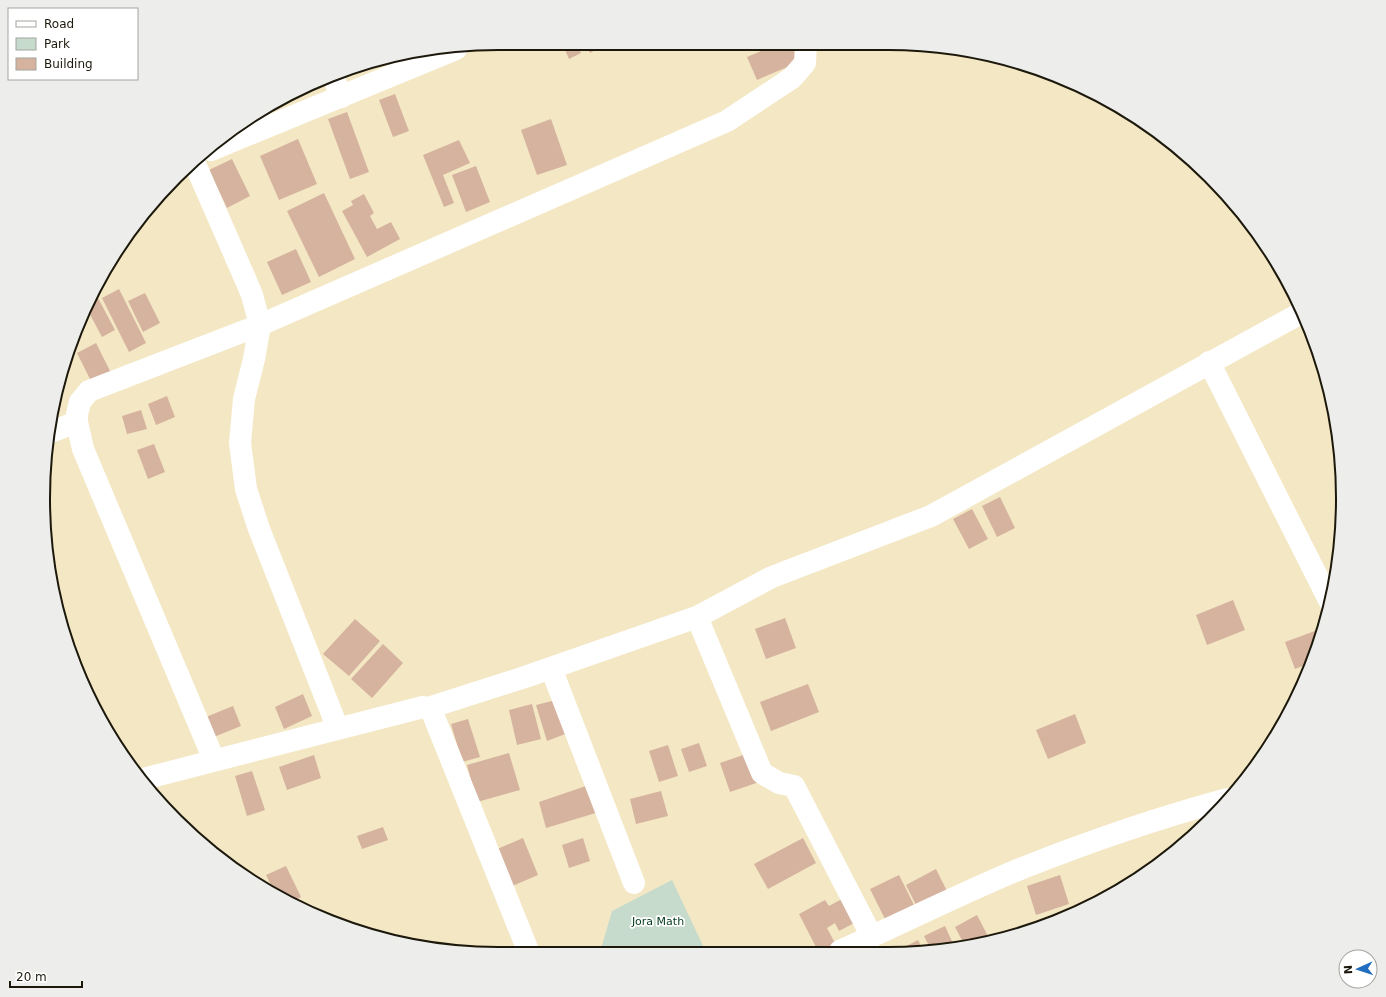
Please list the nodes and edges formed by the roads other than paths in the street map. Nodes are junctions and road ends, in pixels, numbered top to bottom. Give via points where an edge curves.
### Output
1 (806, 50) edge
2 (445, 53) edge
3 (335, 81) edge
4 (342, 96) junction
5 (222, 145) edge
6 (196, 167) edge
7 (1297, 315) edge
8 (260, 325) junction
9 (1209, 362) junction
10 (77, 422) junction
11 (56, 430) edge
12 (1326, 593) edge
13 (697, 617) junction
14 (551, 668) junction
15 (428, 708) junction
16 (338, 729) junction
17 (214, 760) junction
18 (148, 778) edge
19 (1219, 801) edge
20 (634, 883) dead end
21 (872, 937) junction
22 (527, 947) edge
23 (849, 947) edge

1 - 8 street via 805,63 792,78 727,121
2 - 4 street
3 - 4 street
4 - 5 street
6 - 8 street via 247,283
7 - 9 street
8 - 10 street via 89,391 80,402
8 - 16 street via 244,399 240,443 246,489 259,529
9 - 12 street
9 - 13 street via 931,516 772,577
10 - 11 street
10 - 17 street via 83,449
13 - 14 street
13 - 21 street via 762,773 779,783 794,786
14 - 15 street
14 - 20 street
15 - 16 street via 423,707
15 - 22 street via 432,712
16 - 17 street
17 - 18 street
19 - 21 street via 1074,848 1019,870
21 - 23 street

